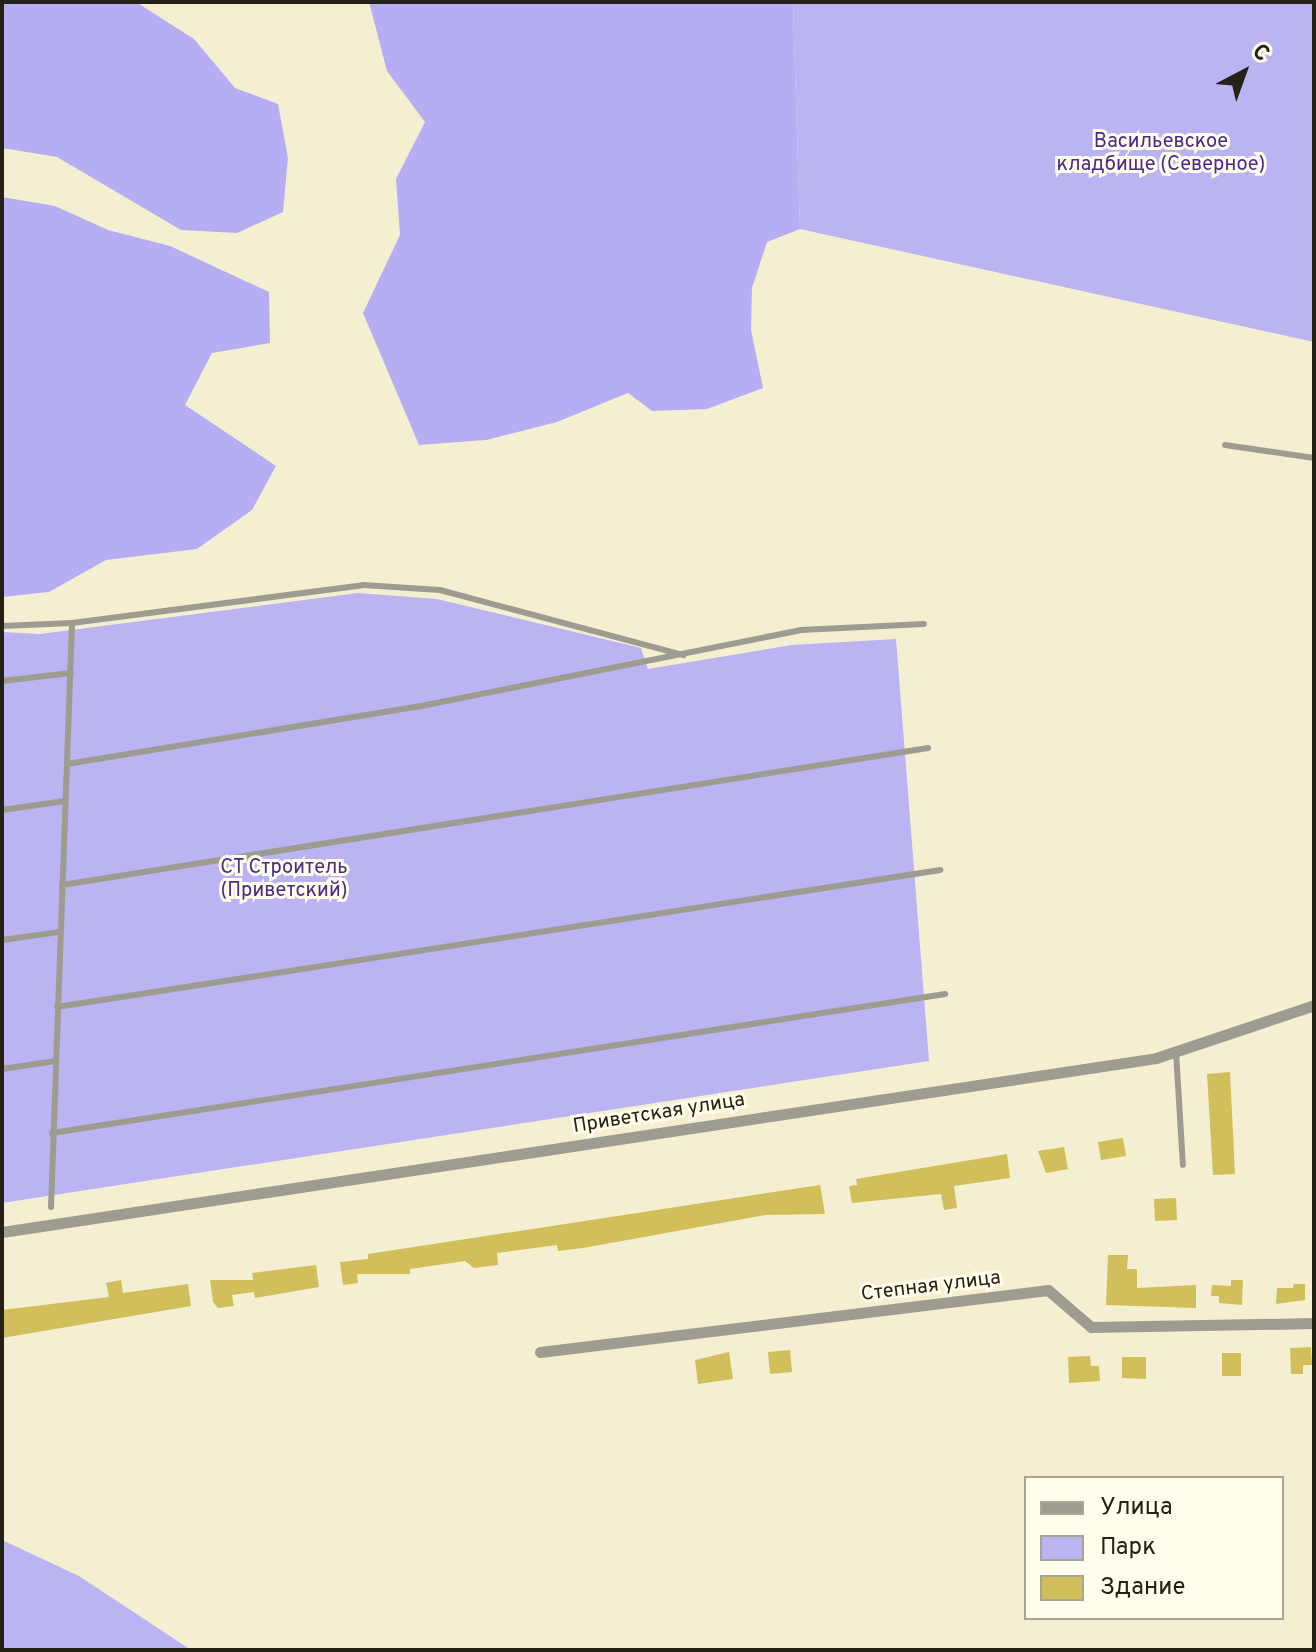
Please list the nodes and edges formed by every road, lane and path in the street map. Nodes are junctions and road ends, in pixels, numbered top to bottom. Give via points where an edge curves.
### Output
1 (1225, 445) dead end
2 (1314, 458) edge
3 (72, 623) junction
4 (924, 624) dead end
5 (2, 626) edge
6 (685, 656) junction
7 (71, 673) junction
8 (2, 681) edge
9 (928, 748) dead end
10 (67, 764) junction
11 (65, 801) junction
12 (2, 810) edge
13 (940, 870) dead end
14 (62, 885) junction
15 (60, 932) junction
16 (2, 940) edge
17 (945, 994) dead end
18 (1314, 1005) edge
19 (57, 1007) junction
20 (1176, 1052) junction
21 (55, 1061) junction
22 (2, 1069) edge
23 (52, 1133) junction
24 (1183, 1165) dead end
25 (51, 1207) dead end
26 (2, 1232) edge
27 (1314, 1323) edge
28 (540, 1352) dead end

1 - 2 lane
3 - 5 lane
3 - 6 lane via 378,586 440,590
3 - 7 lane
4 - 6 lane via 801,630
6 - 10 lane
7 - 8 lane
7 - 10 lane
9 - 14 lane
10 - 11 lane
11 - 12 lane
11 - 14 lane
13 - 19 lane
14 - 15 lane
15 - 16 lane
15 - 19 lane
17 - 23 lane
18 - 20 street, Приветская улица
19 - 21 lane
20 - 24 lane
20 - 26 street, Приветская улица
21 - 22 lane
21 - 23 lane
23 - 25 lane
27 - 28 street, Степная улица via 1091,1327 1048,1290

